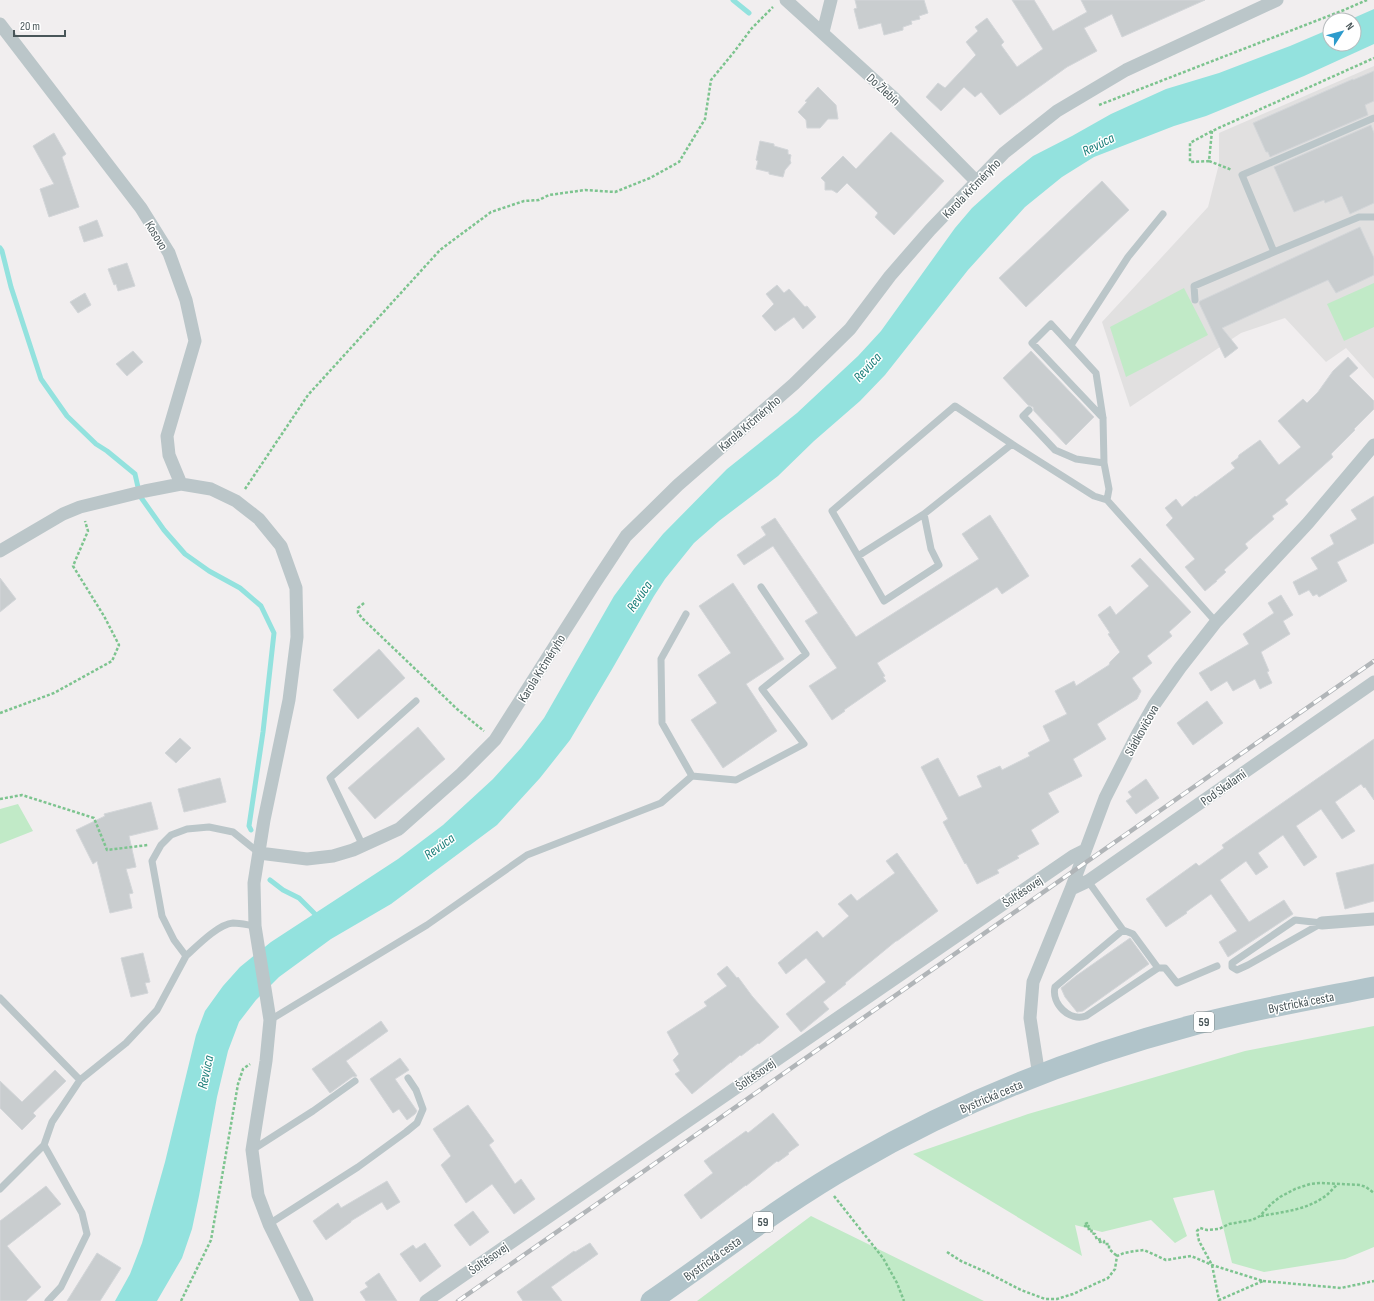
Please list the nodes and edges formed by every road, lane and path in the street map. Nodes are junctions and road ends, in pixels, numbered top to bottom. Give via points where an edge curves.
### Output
1 (786, 0) edge
2 (831, 0) edge
3 (1277, 0) edge
4 (1367, 0) edge
5 (766, 14) dead end
6 (0, 24) edge
7 (823, 32) junction
8 (1374, 58) edge
9 (1098, 106) dead end
10 (1374, 118) edge
11 (1212, 131) junction
12 (1209, 161) junction
13 (1242, 175) junction
14 (978, 182) junction
15 (1163, 214) dead end
16 (1374, 217) edge
17 (1274, 252) junction
18 (1195, 300) dead end
19 (1071, 345) junction
20 (1029, 410) dead end
21 (1103, 418) junction
22 (1012, 444) junction
23 (1374, 445) edge
24 (1104, 463) junction
25 (181, 484) junction
26 (1107, 500) junction
27 (236, 501) junction
28 (80, 507) junction
29 (924, 514) junction
30 (0, 552) edge
31 (858, 556) junction
32 (761, 587) dead end
33 (364, 603) dead end
34 (686, 614) dead end
35 (1216, 622) junction
36 (1374, 682) edge
37 (416, 701) dead end
38 (0, 713) edge
39 (495, 740) junction
40 (692, 776) junction
41 (0, 799) edge
42 (149, 845) dead end
43 (363, 846) junction
44 (1085, 850) junction
45 (259, 853) junction
46 (1088, 881) junction
47 (1071, 890) junction
48 (1374, 919) edge
49 (1322, 923) junction
50 (255, 926) junction
51 (1124, 930) junction
52 (186, 956) junction
53 (1217, 966) dead end
54 (1158, 968) junction
55 (1374, 987) edge
56 (0, 998) edge
57 (270, 1020) junction
58 (266, 1061) junction
59 (1039, 1076) junction
60 (408, 1078) dead end
61 (80, 1080) junction
62 (355, 1081) dead end
63 (44, 1145) junction
64 (252, 1150) junction
65 (1338, 1184) junction
66 (0, 1189) edge
67 (1374, 1193) edge
68 (832, 1194) dead end
69 (1260, 1216) junction
70 (269, 1224) junction
71 (1085, 1224) dead end
72 (947, 1252) dead end
73 (1117, 1256) junction
74 (1212, 1265) junction
75 (1263, 1281) junction
76 (1374, 1281) edge
77 (1218, 1300) edge
78 (48, 1301) edge
79 (181, 1301) edge
80 (307, 1301) edge
81 (426, 1301) edge
82 (651, 1301) edge
83 (904, 1301) edge

1 - 7 street, Do Žlebín
2 - 7 street
3 - 14 street, Karola Krčméryho via 1126,70 1057,112 1004,153
4 - 9 path
5 - 27 path via 710,80 705,119 679,162 650,178 615,192 585,190 549,195 491,212 440,250 308,395
6 - 25 street, Kosovo via 141,208 169,254 186,300 195,341 167,436 169,455
7 - 14 street, Do Žlebín
8 - 11 path
10 - 13 lane
11 - 12 path
11 - 12 path via 1190,143 1190,162
12 - 13 path
13 - 17 lane
14 - 39 street, Karola Krčméryho via 930,230 890,276 850,329 794,384 678,485 626,536
15 - 19 lane via 1128,257
16 - 17 lane via 1359,217
17 - 18 lane via 1194,286
19 - 21 lane via 1096,373
19 - 21 lane via 1051,324 1032,343
20 - 24 lane via 1023,416 1055,450 1076,458
21 - 24 lane
22 - 26 lane via 1094,496
22 - 29 lane
22 - 31 lane via 955,406 832,511
23 - 35 street, Sládkovičova via 1308,523
24 - 26 lane via 1109,489
25 - 27 street via 211,489
25 - 28 street
26 - 35 lane
27 - 45 street via 259,519 281,546 296,588 297,637 289,700
28 - 30 street via 63,514
28 - 38 path via 88,531 73,566 119,645 112,661 93,672 54,693
29 - 31 lane
29 - 31 lane via 930,549 940,565 884,601
32 - 40 lane via 806,654 762,690 804,744 736,780
33 - 39 path via 358,608 358,613 457,709
34 - 40 lane via 661,659 662,723
35 - 44 street, Sládkovičova via 1180,668 1140,729 1104,798
36 - 46 street, Pod Skalami
37 - 43 lane via 330,778
39 - 43 street, Karola Krčméryho via 399,829
40 - 57 lane via 661,803 526,855 427,925
41 - 42 path via 22,795 94,818 107,850
43 - 45 street, Karola Krčméryho via 333,856 307,859
44 - 47 street, Sládkovičova
44 - 81 street, Šoltésovej via 1047,873
45 - 50 street via 254,883
45 - 52 lane via 233,832 209,826 171,835 161,845 152,861 162,916 174,940
46 - 47 street, Pod Skalami
46 - 51 lane
47 - 59 street, Sládkovičova via 1033,982 1030,1018
48 - 49 street
49 - 49 lane via 1295,920 1232,963 1232,967 1237,970 1248,965
50 - 52 lane via 231,923 219,928
50 - 57 street
51 - 54 lane via 1133,934
51 - 54 lane via 1056,987 1054,992 1060,1007 1075,1018 1086,1016
52 - 61 lane via 157,1010 126,1043
53 - 54 lane via 1176,983 1165,968
55 - 59 main road, Bystrická cesta / 59 via 1191,1025 1138,1040
56 - 61 lane
57 - 58 street
58 - 64 street
58 - 79 path via 251,1063 244,1069 238,1084 211,1240
59 - 82 main road, Bystrická cesta / 59 via 968,1105 852,1164 813,1188
60 - 70 lane via 416,1090 423,1110 417,1123 358,1167
61 - 63 lane via 52,1122
62 - 64 lane
63 - 66 lane
63 - 78 lane via 82,1213 87,1234 61,1288
64 - 70 street via 258,1195
65 - 67 path via 1360,1185
65 - 69 path via 1324,1197 1309,1205
65 - 69 path via 1310,1184 1295,1189 1271,1204
68 - 83 path via 883,1258
69 - 74 path via 1219,1229 1200,1228 1197,1231 1199,1241
70 - 80 street
71 - 73 path via 1089,1225 1087,1229 1092,1229 1091,1233 1095,1234 1097,1240 1101,1239 1100,1242 1109,1244 1109,1249
72 - 73 path via 1045,1300 1073,1294 1108,1278 1115,1269
73 - 74 path via 1144,1250 1166,1260 1191,1256
74 - 75 path
74 - 77 path
75 - 76 path via 1341,1288
75 - 77 path

